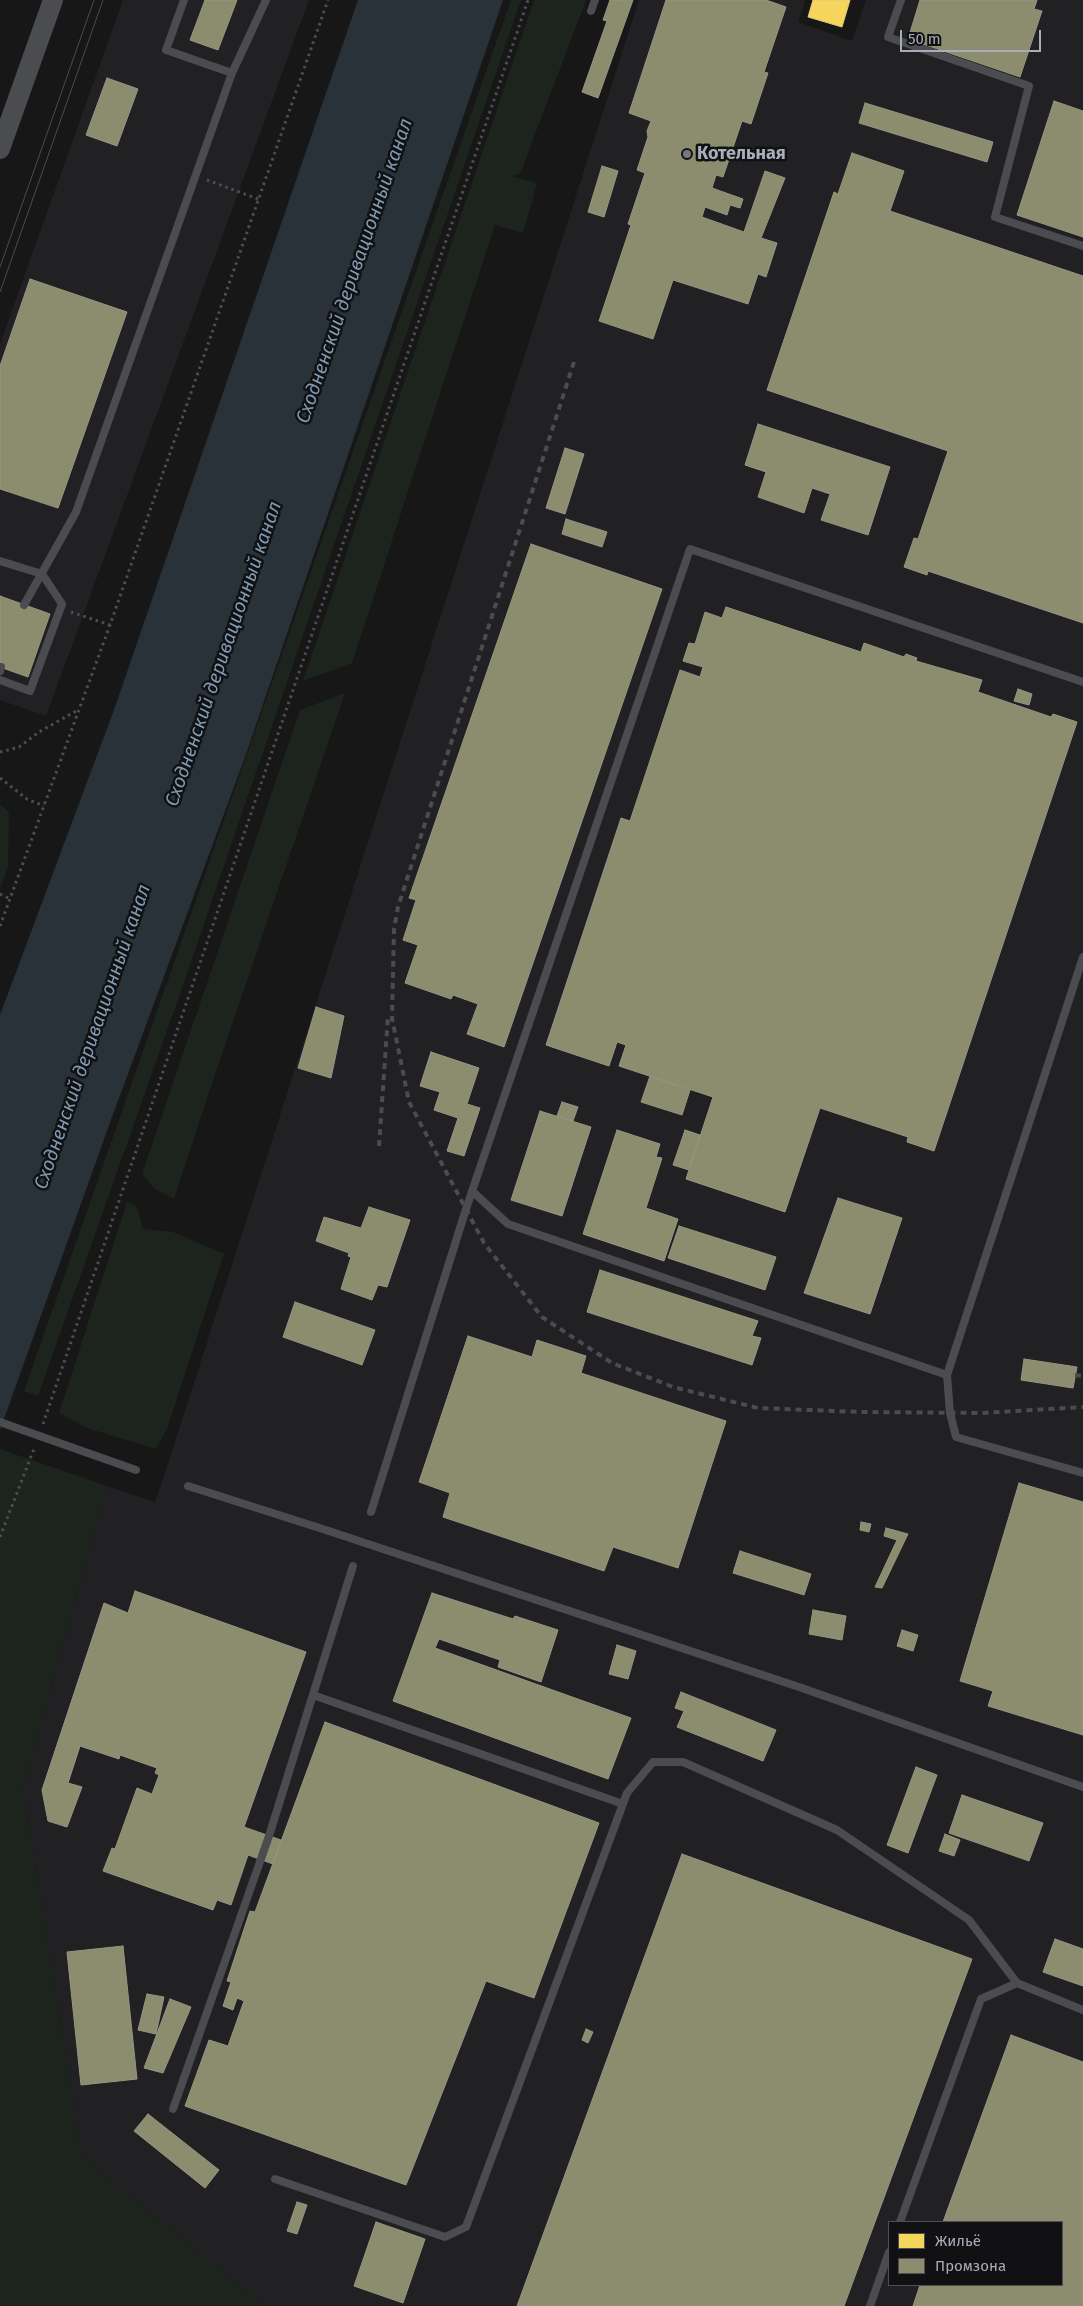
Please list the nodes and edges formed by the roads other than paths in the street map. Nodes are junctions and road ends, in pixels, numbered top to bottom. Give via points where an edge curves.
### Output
1 (53, 0) edge
2 (184, 0) edge
3 (266, 0) edge
4 (594, 0) edge
5 (901, 0) edge
6 (591, 11) dead end
7 (232, 72) junction
8 (0, 149) edge
9 (1083, 246) edge
10 (0, 560) edge
11 (42, 574) junction
12 (24, 605) dead end
13 (0, 680) edge
14 (1083, 682) edge
15 (1083, 957) edge
16 (472, 1191) junction
17 (947, 1375) junction
18 (0, 1422) edge
19 (136, 1470) dead end
20 (1083, 1472) edge
21 (188, 1486) dead end
22 (371, 1512) dead end
23 (353, 1566) dead end
24 (312, 1695) junction
25 (1083, 1787) edge
26 (624, 1804) junction
27 (1017, 1983) junction
28 (1083, 2010) edge
29 (173, 2108) dead end
30 (275, 2180) dead end
31 (900, 2221) edge
32 (888, 2255) edge
33 (870, 2306) edge

1 - 8 street
2 - 7 lane via 166,50
3 - 7 lane
4 - 6 lane
5 - 9 lane via 888,37 1029,86 996,216
7 - 11 lane via 76,512
10 - 11 lane
11 - 12 lane
11 - 13 lane via 62,604 30,691
14 - 16 lane via 690,549
15 - 17 lane
16 - 17 lane via 508,1224
16 - 22 lane
17 - 20 lane via 956,1436
18 - 19 lane
21 - 25 lane, bridge via 799,1687
23 - 24 lane
24 - 26 lane
24 - 29 lane via 269,1836
26 - 27 lane via 627,1793 653,1762 683,1762 837,1830 969,1920
26 - 30 lane via 466,2227 445,2237
27 - 28 lane
27 - 31 lane via 981,1999
32 - 33 lane

